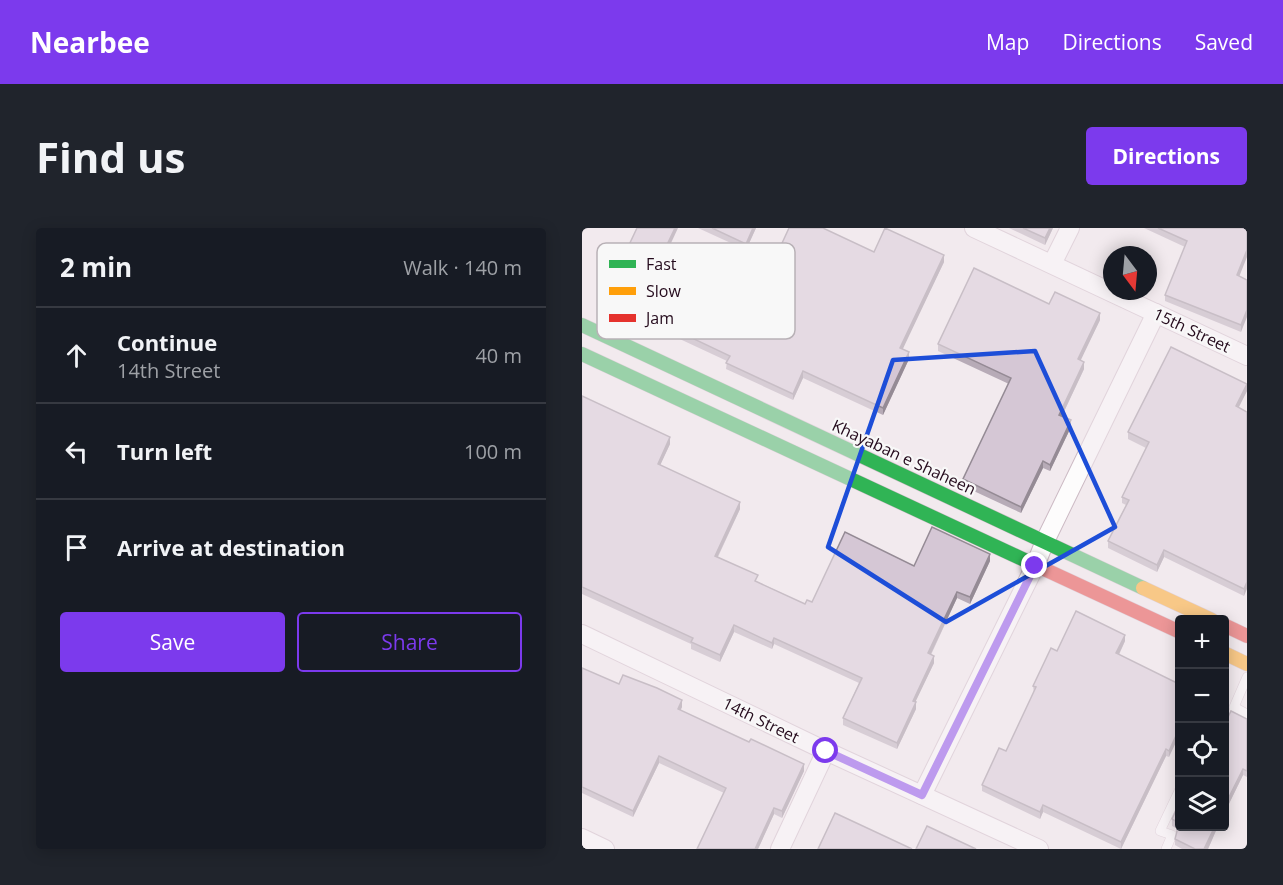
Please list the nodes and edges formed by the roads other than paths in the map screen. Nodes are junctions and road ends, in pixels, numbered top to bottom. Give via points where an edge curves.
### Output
1 (974, 228) edge
2 (1070, 228) edge
3 (1052, 264) junction
4 (1156, 313) junction
5 (582, 325) edge
6 (597, 332) edge
7 (612, 339) edge
8 (582, 354) edge
9 (1247, 356) edge
10 (1045, 541) junction
11 (1035, 566) junction
12 (1201, 615) edge
13 (1229, 627) edge
14 (1175, 630) edge
15 (582, 634) edge
16 (1247, 636) edge
17 (1229, 655) edge
18 (1247, 664) edge
19 (1247, 677) edge
20 (1234, 707) junction
21 (1229, 710) edge
22 (1247, 714) edge
23 (826, 751) junction
24 (922, 795) junction
25 (1175, 798) edge
26 (582, 838) edge
27 (1029, 847) edge
28 (605, 849) edge
29 (780, 849) edge
30 (1166, 849) edge

1 - 3 street, 15th Street
2 - 3 street
3 - 4 street, 15th Street
4 - 9 street, 15th Street
4 - 10 street
5 - 6 main road, Khayaban e Shaheen
7 - 10 main road, Khayaban e Shaheen
8 - 11 main road
10 - 11 street
10 - 12 main road, Khayaban e Shaheen
11 - 14 main road
11 - 24 street
13 - 16 main road
15 - 23 street, 14th Street
17 - 18 main road
19 - 20 lane
20 - 21 lane
20 - 22 lane
23 - 24 street, 14th Street
23 - 29 street
24 - 27 street, 14th Street
25 - 30 lane via 1160,831 1172,835
26 - 28 street

